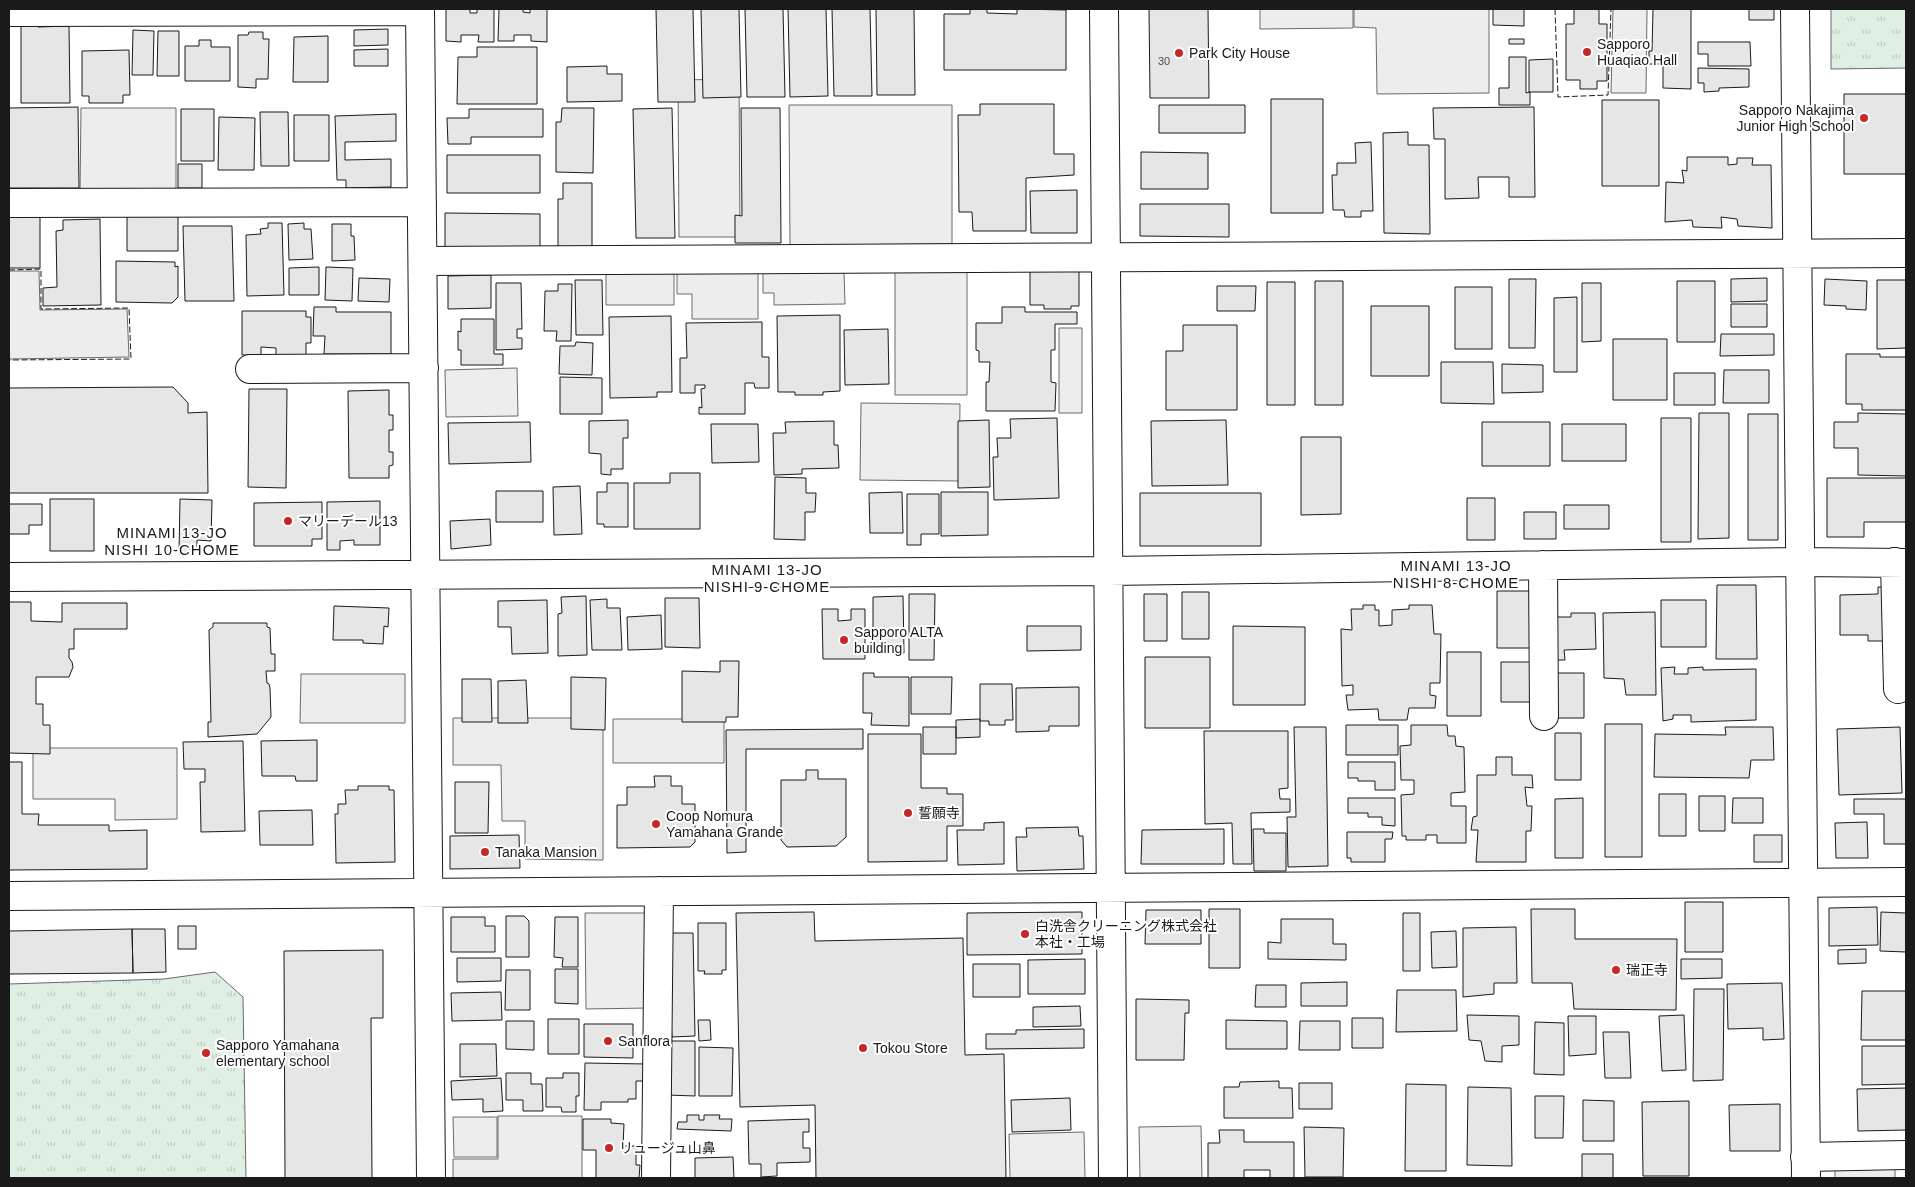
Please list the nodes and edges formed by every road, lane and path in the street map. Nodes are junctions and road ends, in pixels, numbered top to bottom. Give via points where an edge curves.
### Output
1 (1104, 9) edge
2 (1795, 9) edge
3 (420, 10) edge
4 (9, 12) edge
5 (422, 202) junction
6 (9, 203) edge
7 (1797, 253) junction
8 (1906, 253) edge
9 (1106, 259) junction
10 (423, 261) junction
11 (424, 368) junction
12 (250, 369) dead end
13 (1800, 562) junction
14 (1901, 562) edge
15 (1543, 565) junction
16 (1108, 571) junction
17 (426, 574) junction
18 (9, 577) edge
19 (1898, 689) dead end
20 (1544, 716) dead end
21 (1906, 882) edge
22 (1803, 883) junction
23 (1111, 889) junction
24 (658, 892) junction
25 (428, 893) junction
26 (9, 896) edge
27 (1906, 1155) edge
28 (1806, 1167) edge
29 (431, 1178) edge
30 (656, 1178) edge
31 (1113, 1178) edge

1 - 9 street
2 - 7 street
3 - 4 street
3 - 5 street
5 - 6 street
5 - 10 street
7 - 8 street
7 - 9 street
7 - 13 street
9 - 10 street
9 - 16 street
10 - 11 street
11 - 12 street
11 - 17 street
13 - 14 street
13 - 15 street
13 - 22 street
14 - 19 street
15 - 16 street
15 - 20 street
16 - 17 street
16 - 23 street
17 - 18 street
17 - 25 street
21 - 22 street
22 - 23 street
22 - 28 street
23 - 24 street
23 - 31 street
24 - 25 street
24 - 30 street
25 - 26 street
25 - 29 street
27 - 28 street

